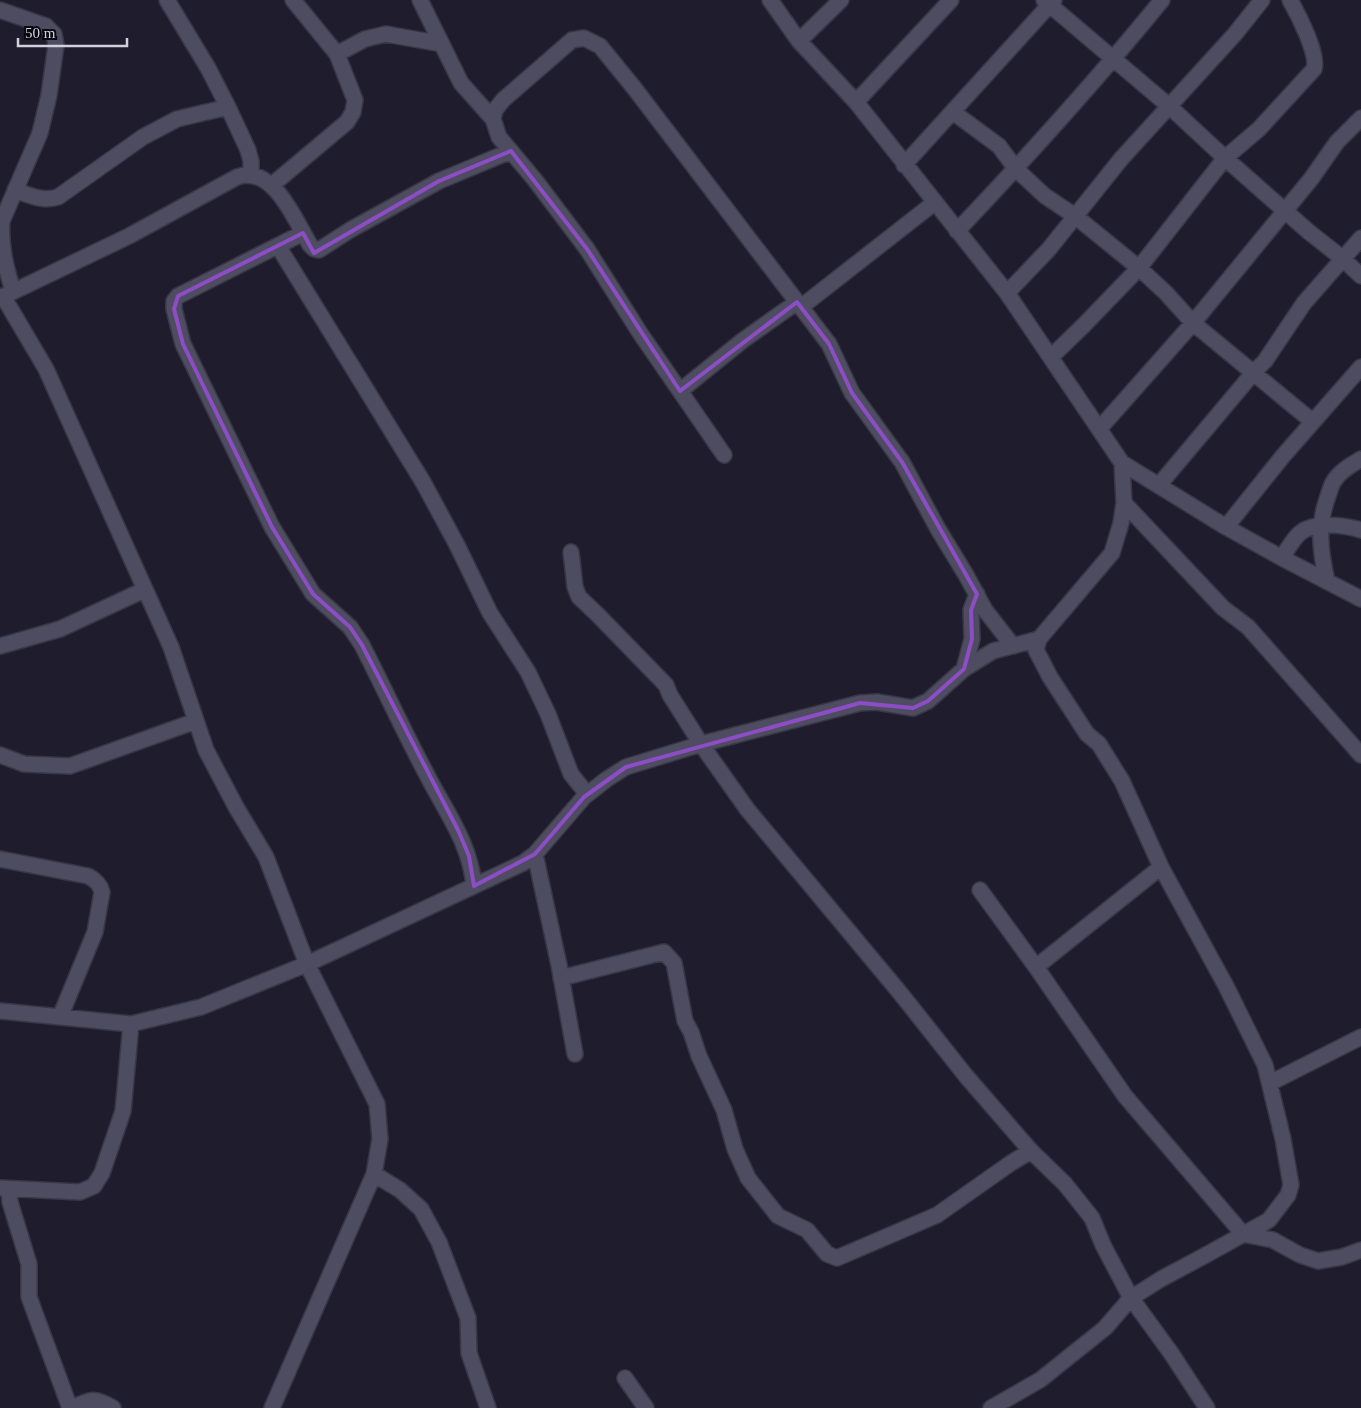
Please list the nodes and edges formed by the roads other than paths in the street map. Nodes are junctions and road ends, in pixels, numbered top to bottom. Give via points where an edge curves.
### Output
1 (167, 0) edge
2 (293, 0) edge
3 (420, 0) edge
4 (770, 0) edge
5 (841, 0) edge
6 (951, 0) edge
7 (1162, 0) edge
8 (1262, 0) edge
9 (1290, 0) edge
10 (1050, 2) edge
11 (0, 10) edge
12 (799, 41) junction
13 (442, 44) junction
14 (337, 54) junction
15 (1114, 60) junction
16 (856, 102) junction
17 (1169, 106) junction
18 (228, 107) junction
19 (954, 112) junction
20 (1361, 118) edge
21 (493, 119) junction
22 (511, 151) junction
23 (1225, 158) junction
24 (904, 165) junction
25 (1016, 169) junction
26 (251, 174) junction
27 (272, 185) junction
28 (14, 190) junction
29 (934, 203) junction
30 (1285, 210) junction
31 (1075, 216) junction
32 (1, 221) edge
33 (957, 231) junction
34 (303, 233) junction
35 (1361, 238) edge
36 (278, 246) junction
37 (1342, 258) junction
38 (1139, 268) junction
39 (1361, 276) edge
40 (1007, 293) junction
41 (6, 295) edge
42 (799, 305) junction
43 (1193, 323) junction
44 (1051, 357) junction
45 (1361, 367) edge
46 (1254, 372) junction
47 (680, 391) junction
48 (1313, 422) junction
49 (1100, 428) junction
50 (724, 455) dead end
51 (1361, 459) edge
52 (1122, 463) junction
53 (1159, 485) junction
54 (1124, 503) junction
55 (1320, 526) junction
56 (1226, 527) junction
57 (1361, 530) edge
58 (571, 552) dead end
59 (1282, 558) junction
60 (1327, 581) junction
61 (144, 590) junction
62 (977, 594) junction
63 (1361, 599) edge
64 (1039, 638) junction
65 (0, 646) edge
66 (1013, 646) junction
67 (964, 669) junction
68 (196, 721) junction
69 (701, 744) junction
70 (0, 755) edge
71 (1361, 755) edge
72 (587, 794) junction
73 (534, 854) junction
74 (0, 859) edge
75 (1162, 868) junction
76 (474, 886) junction
77 (980, 890) dead end
78 (307, 964) junction
79 (1036, 967) junction
80 (561, 978) junction
81 (0, 1011) edge
82 (60, 1017) junction
83 (131, 1024) junction
84 (1361, 1037) edge
85 (575, 1054) dead end
86 (1270, 1083) junction
87 (1031, 1151) junction
88 (374, 1174) junction
89 (5, 1189) edge
90 (1269, 1220) junction
91 (1243, 1234) junction
92 (1286, 1247) junction
93 (1361, 1250) edge
94 (1131, 1298) junction
95 (625, 1378) dead end
96 (1010, 1403) edge
97 (72, 1408) edge
98 (113, 1408) edge
99 (272, 1408) edge
100 (488, 1408) edge
101 (646, 1408) edge
102 (991, 1408) edge
103 (1207, 1408) edge

1 - 18 street
2 - 14 street
3 - 13 street
4 - 12 street
5 - 12 street
6 - 16 street
7 - 15 street
8 - 17 street
9 - 23 street via 1315,60 1314,69 1259,129
10 - 15 street
10 - 19 street
11 - 28 street via 46,26 54,34 56,45 40,133
12 - 16 street
13 - 14 street via 386,34 365,39
13 - 21 street via 461,83
14 - 27 street via 355,100 353,112 347,122
15 - 17 street
15 - 25 street
16 - 24 street
17 - 23 street
17 - 31 street
18 - 26 street via 248,150
18 - 28 street via 177,119 143,137 58,197 39,199
19 - 24 street
19 - 25 street via 999,146
20 - 30 street via 1337,142
21 - 22 street via 499,137
21 - 42 street via 503,100 572,40 584,38 600,46
22 - 34 street via 439,181 319,250 314,249
22 - 47 street via 587,248
23 - 30 street
23 - 38 street
24 - 29 street
25 - 31 street
25 - 33 street
26 - 27 street
26 - 41 street via 237,177 129,236
27 - 34 street
28 - 32 street
29 - 33 street
29 - 42 street
30 - 37 street
30 - 43 street
31 - 38 street
31 - 40 street
32 - 41 street
33 - 40 street
34 - 36 street
35 - 37 street
36 - 72 street via 427,490 474,576 490,614 528,672 571,774
36 - 76 street via 178,296 174,309 184,344 272,527 313,594 350,627 362,645 458,830 469,856
37 - 39 street
37 - 46 street via 1304,303
38 - 43 street
38 - 44 street
40 - 44 street
41 - 61 street via 46,369
42 - 47 street via 742,341
42 - 62 street via 829,344 852,393 902,462
43 - 46 street
43 - 49 street
44 - 49 street
45 - 48 street
46 - 48 street
46 - 53 street
47 - 50 street
48 - 56 street
49 - 52 street
51 - 55 street via 1348,466 1334,482
52 - 53 street
52 - 54 street
53 - 56 street
54 - 64 street via 1112,553
54 - 71 street via 1223,608 1248,627
55 - 57 street via 1347,526
55 - 59 street via 1299,534
55 - 60 street via 1321,554
56 - 59 street
58 - 69 street via 574,587 579,597 666,685
59 - 60 street
60 - 63 street
61 - 65 street via 60,629
61 - 68 street via 171,647
62 - 66 street via 985,610
62 - 67 street via 971,610 972,639
64 - 66 street
64 - 75 street via 1036,650 1050,677 1122,781
66 - 67 street via 993,651
67 - 69 street via 928,701 913,708 860,703
68 - 70 street via 70,766 24,764
68 - 78 street via 206,750 266,857
69 - 72 street via 626,767
69 - 87 street via 747,808
72 - 73 street
73 - 76 street via 523,863
73 - 80 street
74 - 82 street via 88,876 101,886 94,932
75 - 79 street
75 - 86 street via 1226,986 1265,1065
76 - 78 street
77 - 79 street
78 - 83 street via 201,1007
78 - 88 street via 377,1104 380,1139
79 - 91 street via 1125,1096
80 - 85 street
80 - 87 street via 664,952 669,957 674,963 685,1021 721,1103 748,1178 778,1216 807,1230 833,1258 937,1215
81 - 82 street
82 - 83 street
83 - 89 street via 123,1111 102,1174 94,1186 80,1192
84 - 86 street
86 - 90 street via 1291,1185 1288,1195
87 - 94 street via 1065,1184 1092,1218
88 - 99 street
88 - 100 street via 400,1190 421,1209 439,1242 468,1318 469,1354
89 - 97 street via 29,1264 28,1297
90 - 91 street
90 - 92 street
91 - 92 street via 1273,1240
91 - 94 street
92 - 93 street via 1300,1256 1318,1261
94 - 96 street via 1105,1328
94 - 103 street
95 - 101 street
96 - 102 street
97 - 98 street via 91,1399 103,1401

